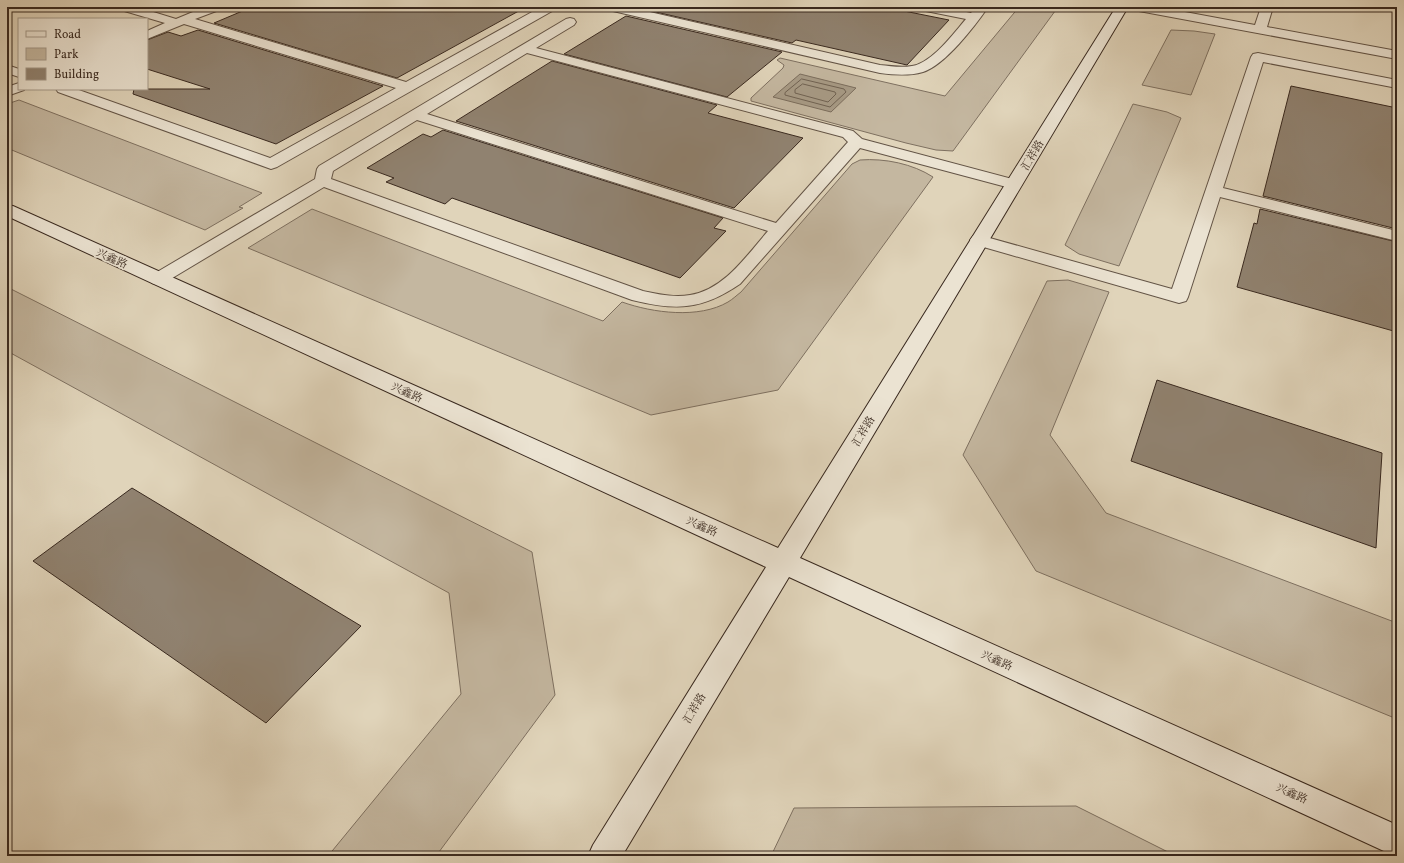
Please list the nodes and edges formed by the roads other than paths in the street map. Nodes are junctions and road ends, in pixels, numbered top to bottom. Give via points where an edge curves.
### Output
1 (10, 7) edge
2 (125, 7) edge
3 (215, 7) edge
4 (550, 7) edge
5 (613, 7) edge
6 (924, 7) edge
7 (982, 7) edge
8 (1122, 7) edge
9 (1139, 7) edge
10 (1267, 7) edge
11 (7, 8) edge
12 (974, 17) junction
13 (180, 21) junction
14 (570, 22) dead end
15 (1260, 29) junction
16 (148, 35) edge
17 (525, 49) junction
18 (1397, 55) edge
19 (7, 68) edge
20 (18, 73) edge
21 (1397, 84) edge
22 (18, 87) edge
23 (407, 88) junction
24 (67, 90) edge
25 (7, 92) edge
26 (415, 115) junction
27 (857, 142) junction
28 (323, 181) junction
29 (1014, 184) junction
30 (1214, 191) junction
31 (7, 210) edge
32 (779, 229) junction
33 (1397, 236) edge
34 (980, 240) junction
35 (158, 279) junction
36 (783, 562) junction
37 (1397, 841) edge
38 (604, 856) edge

1 - 11 main road
2 - 13 main road
3 - 13 main road
4 - 23 main road
5 - 12 main road via 899,72 923,67 935,60
6 - 12 main road
7 - 12 main road
8 - 29 main road, 汇祥路
9 - 15 main road
10 - 15 main road
13 - 16 main road
13 - 23 main road
14 - 17 main road
15 - 18 main road
17 - 26 main road
17 - 27 main road via 848,134
19 - 20 main road
21 - 30 main road via 1258,58
22 - 25 main road
23 - 24 main road via 271,164
26 - 28 main road via 325,168
26 - 32 main road
27 - 29 main road
27 - 32 main road
28 - 32 main road via 639,296 680,303 718,292 734,280
28 - 35 main road
29 - 34 main road, 汇祥路
30 - 33 main road
30 - 34 main road via 1179,297
31 - 35 main road, 兴鑫路
34 - 36 main road, 汇祥路
35 - 36 main road, 兴鑫路
36 - 37 main road, 兴鑫路
36 - 38 main road, 汇祥路

